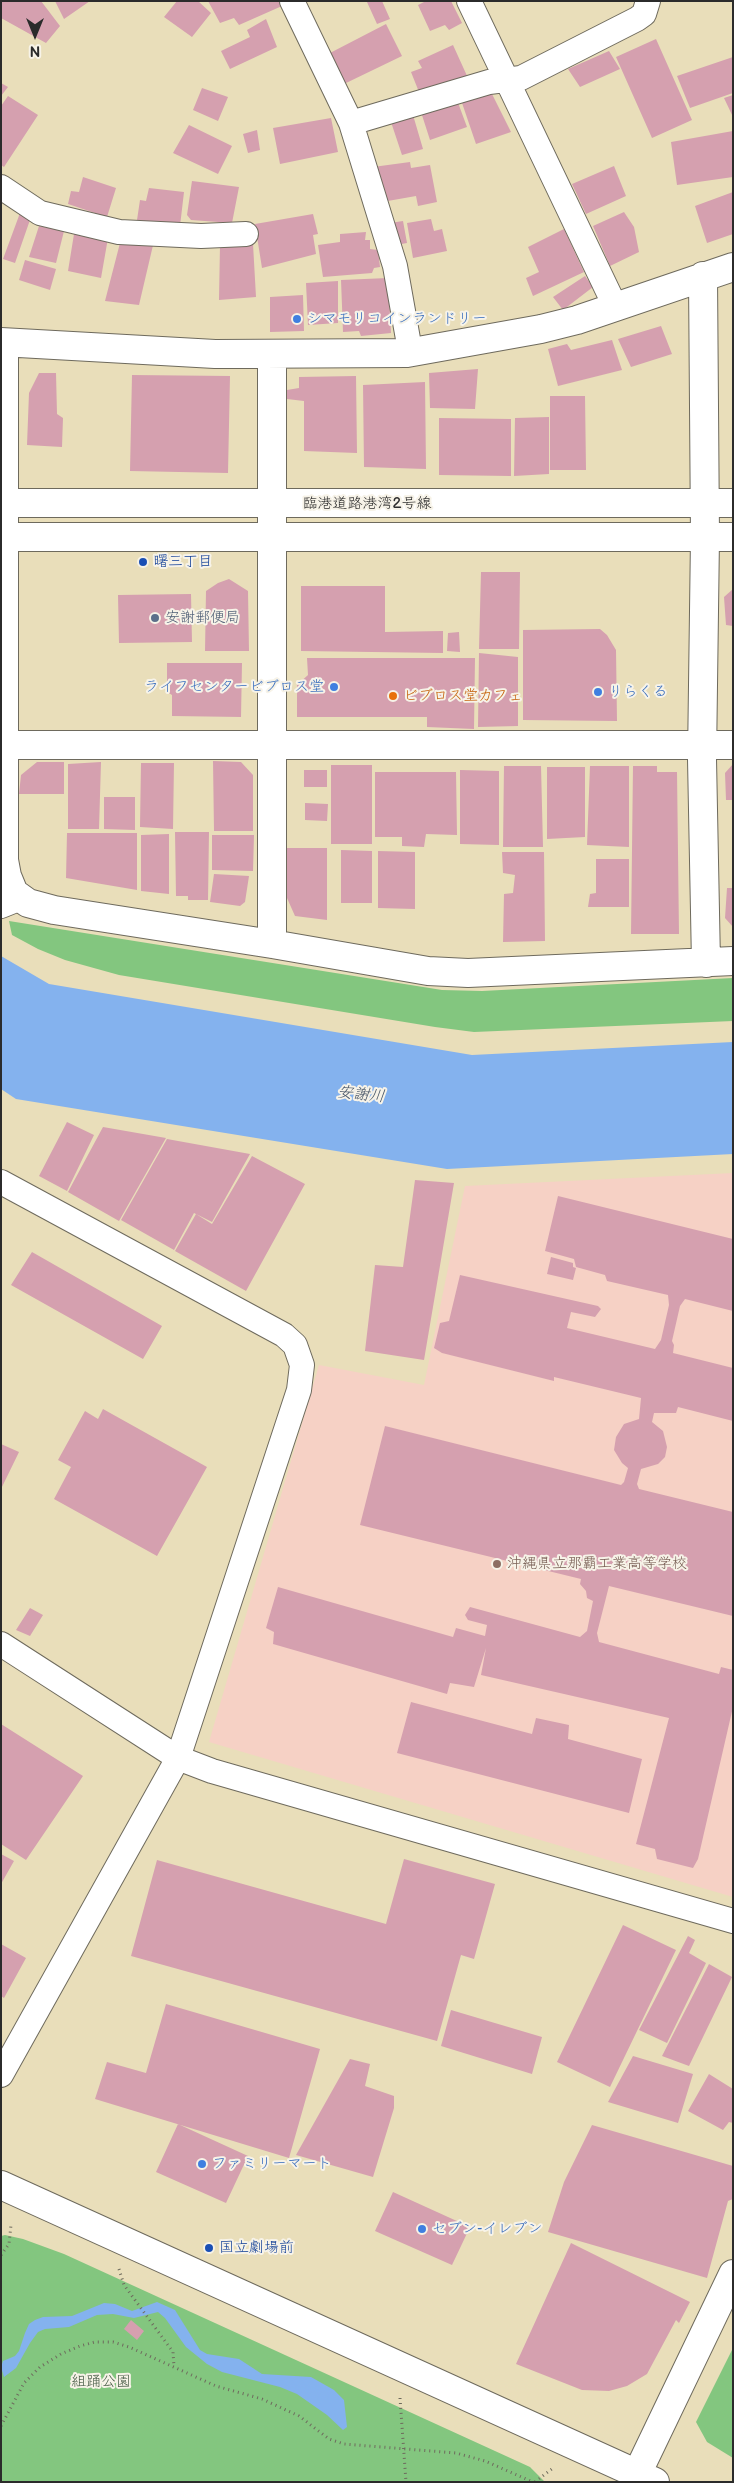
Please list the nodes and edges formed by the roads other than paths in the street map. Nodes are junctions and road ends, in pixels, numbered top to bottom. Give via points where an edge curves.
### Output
1 (292, 1) edge
2 (469, 1) edge
3 (648, 1) edge
4 (507, 81) junction
5 (352, 123) junction
6 (1, 187) edge
7 (246, 234) dead end
8 (733, 267) edge
9 (703, 276) junction
10 (615, 306) junction
11 (2, 343) edge
12 (407, 353) junction
13 (272, 355) junction
14 (3, 503) edge
15 (704, 503) junction
16 (733, 503) edge
17 (270, 504) junction
18 (3, 537) edge
19 (705, 537) junction
20 (733, 537) edge
21 (270, 538) junction
22 (6, 745) junction
23 (272, 745) junction
24 (702, 745) junction
25 (733, 745) edge
26 (11, 902) edge
27 (272, 944) junction
28 (733, 961) edge
29 (706, 963) junction
30 (1, 1182) edge
31 (1, 1644) edge
32 (178, 1758) junction
33 (733, 1921) edge
34 (1, 2075) edge
35 (1, 2185) edge
36 (733, 2274) edge
37 (646, 2478) edge

1 - 5 street
2 - 4 street
3 - 4 street via 644,14 637,20 521,78
4 - 5 street via 489,82
4 - 10 street
5 - 12 street via 395,266 408,339
6 - 7 street via 40,213 119,232 201,236
8 - 9 street
9 - 10 street
9 - 15 street
10 - 12 street via 541,330
11 - 13 street
11 - 14 street
12 - 13 street
13 - 17 street
14 - 17 street, 臨港道路港湾2号線
14 - 18 street
15 - 16 street, 臨港道路港湾2号線
15 - 17 street, 臨港道路港湾2号線
15 - 19 street
17 - 21 street
18 - 21 street
18 - 22 street
19 - 20 street
19 - 21 street
19 - 24 street
21 - 23 street
22 - 23 street
22 - 26 street via 4,860 14,893
23 - 24 street
23 - 27 street
24 - 25 street
24 - 29 street
26 - 27 street
27 - 29 street via 428,971 468,973
28 - 29 street
30 - 32 street via 284,1335 295,1345 302,1366 296,1399
31 - 32 street
32 - 33 street via 212,1771
32 - 34 street
35 - 37 street
36 - 37 street

